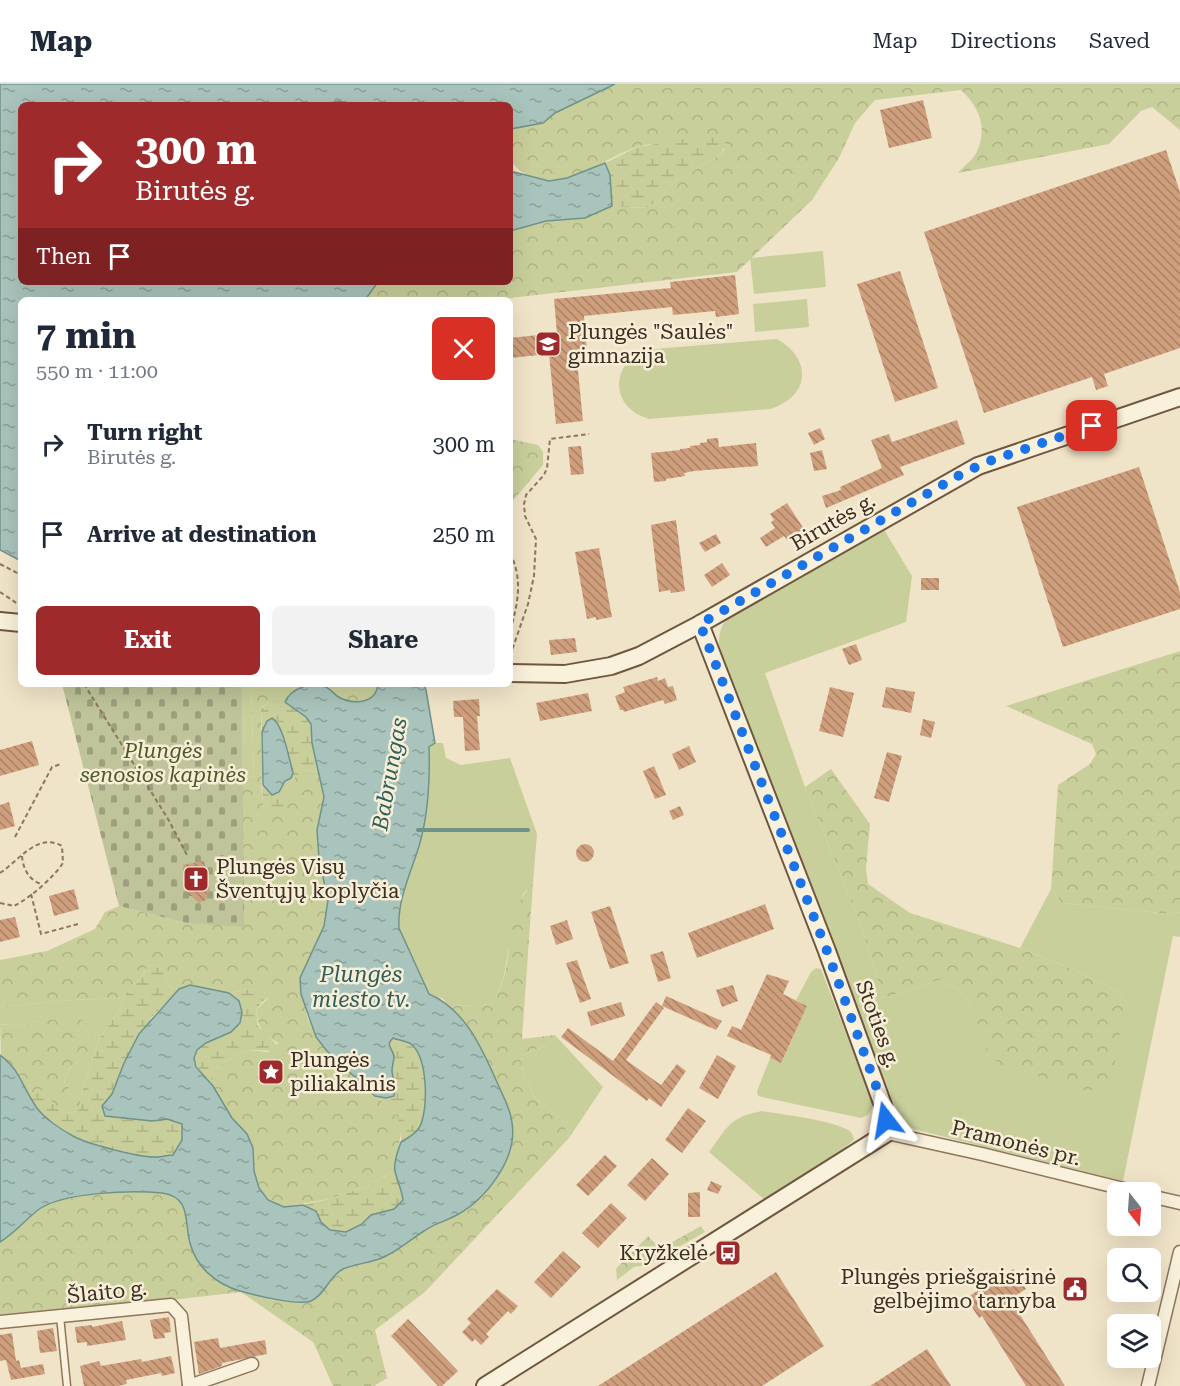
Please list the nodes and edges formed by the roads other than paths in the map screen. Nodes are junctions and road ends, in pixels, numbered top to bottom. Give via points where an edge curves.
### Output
1 (1180, 397) edge
2 (0, 621) edge
3 (18, 623) edge
4 (700, 624) junction
5 (513, 674) edge
6 (887, 1133) junction
7 (1107, 1185) edge
8 (1161, 1199) edge
9 (1180, 1203) edge
10 (1180, 1252) edge
11 (60, 1316) junction
12 (0, 1322) edge
13 (252, 1364) dead end
14 (189, 1385) edge
15 (67, 1386) edge
16 (485, 1386) edge
17 (1148, 1386) edge

1 - 4 main road, Birutės g. via 978,466
2 - 3 main road
4 - 5 main road, Birutės g. via 611,666 565,674
4 - 6 main road, Stoties g. via 827,951 884,1108
6 - 7 street, Pramonės pr.
6 - 16 main road
8 - 9 street
10 - 17 street
11 - 12 street, Šlaito g.
11 - 14 street, Šlaito g. via 171,1305 181,1316
11 - 15 lane
13 - 14 street

